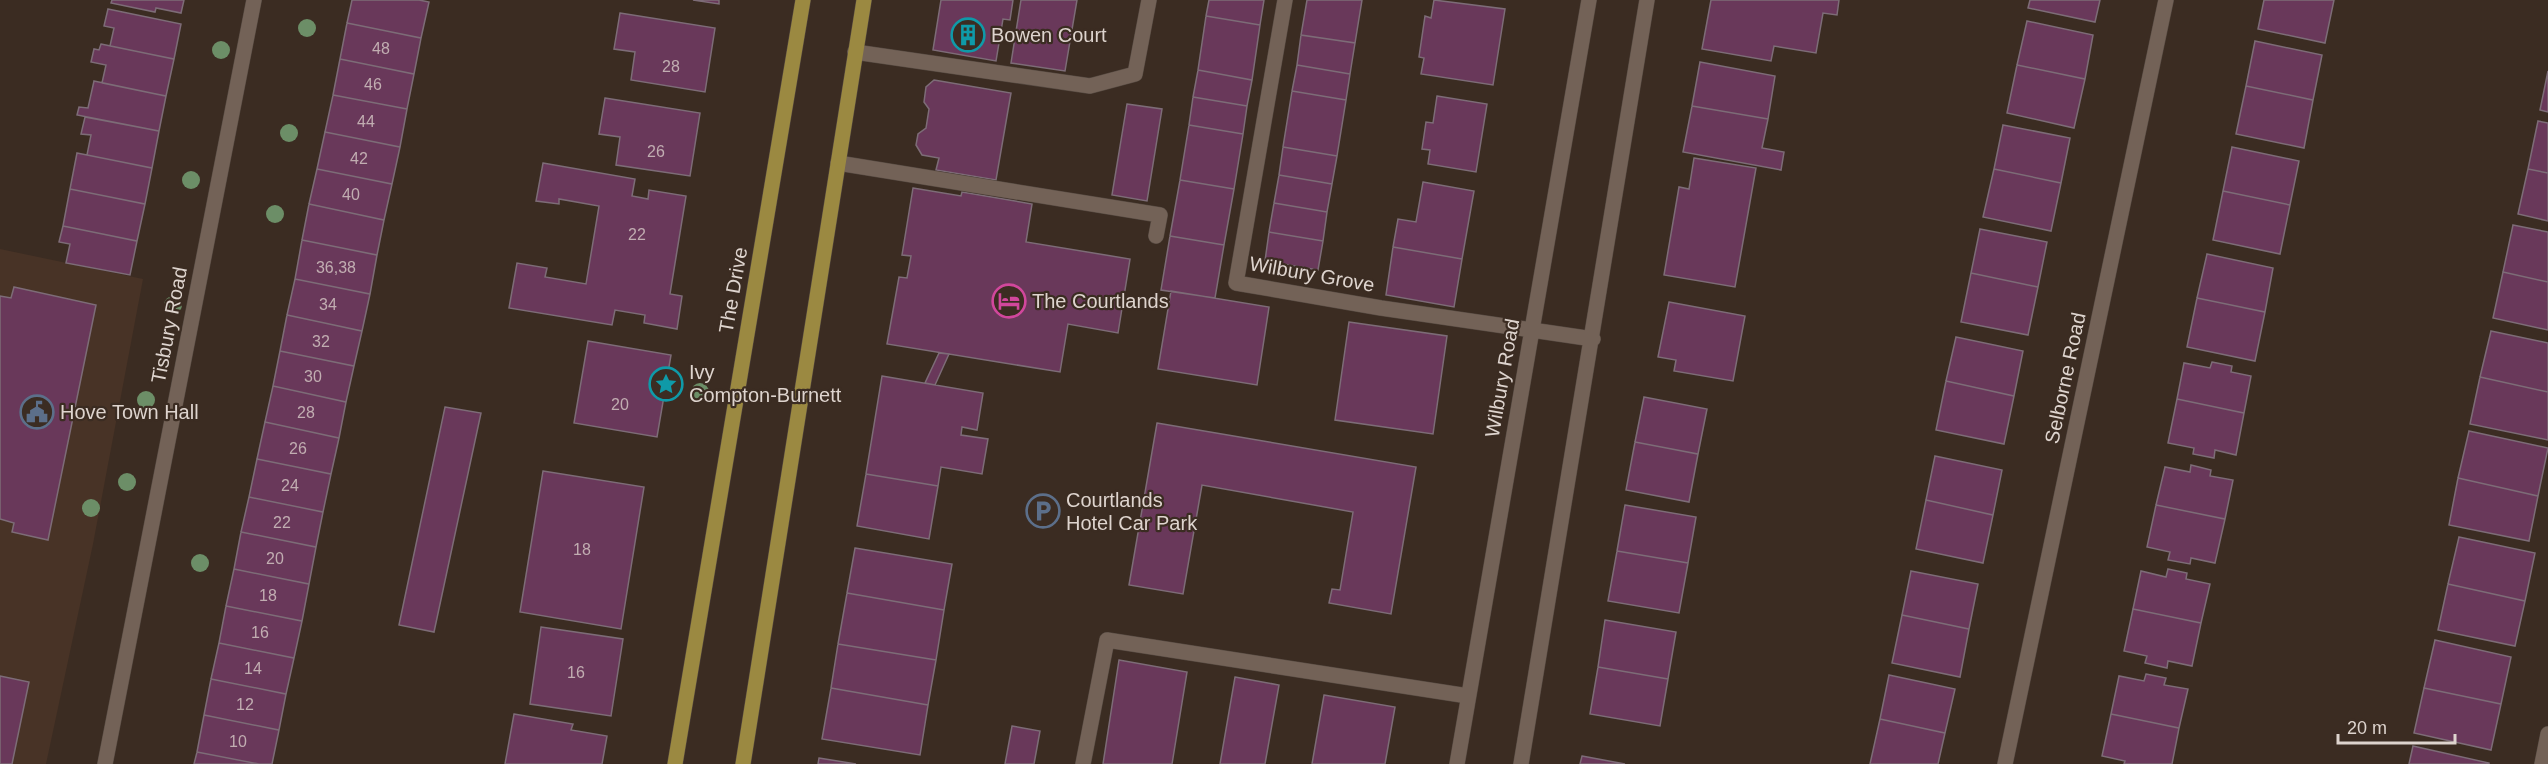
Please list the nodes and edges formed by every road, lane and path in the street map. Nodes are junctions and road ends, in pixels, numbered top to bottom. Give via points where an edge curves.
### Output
1 (254, 0) edge
2 (803, 0) edge
3 (864, 0) edge
4 (1149, 0) edge
5 (1285, 0) edge
6 (1588, 0) edge
7 (1647, 0) edge
8 (2166, 0) edge
9 (855, 52) junction
10 (838, 163) junction
11 (1156, 236) dead end
12 (1532, 329) junction
13 (1593, 339) junction
14 (1468, 696) junction
15 (2548, 734) edge
16 (105, 764) edge
17 (675, 764) edge
18 (743, 764) edge
19 (1083, 764) edge
20 (1457, 764) edge
21 (1521, 764) edge
22 (2005, 764) edge
23 (2542, 764) edge

1 - 16 street, Tisbury Road
2 - 17 main road, The Drive
3 - 9 main road
4 - 9 street via 1135,74 1090,86
5 - 12 street, Wilbury Grove via 1236,282
6 - 12 street, Wilbury Road
7 - 13 street
8 - 22 street, Selborne Road
9 - 10 main road
10 - 11 street via 1160,215
10 - 18 main road
12 - 13 street, Wilbury Grove
12 - 14 street, Wilbury Road
13 - 21 street
14 - 19 street via 1107,640
14 - 20 street, Wilbury Road
15 - 23 street

